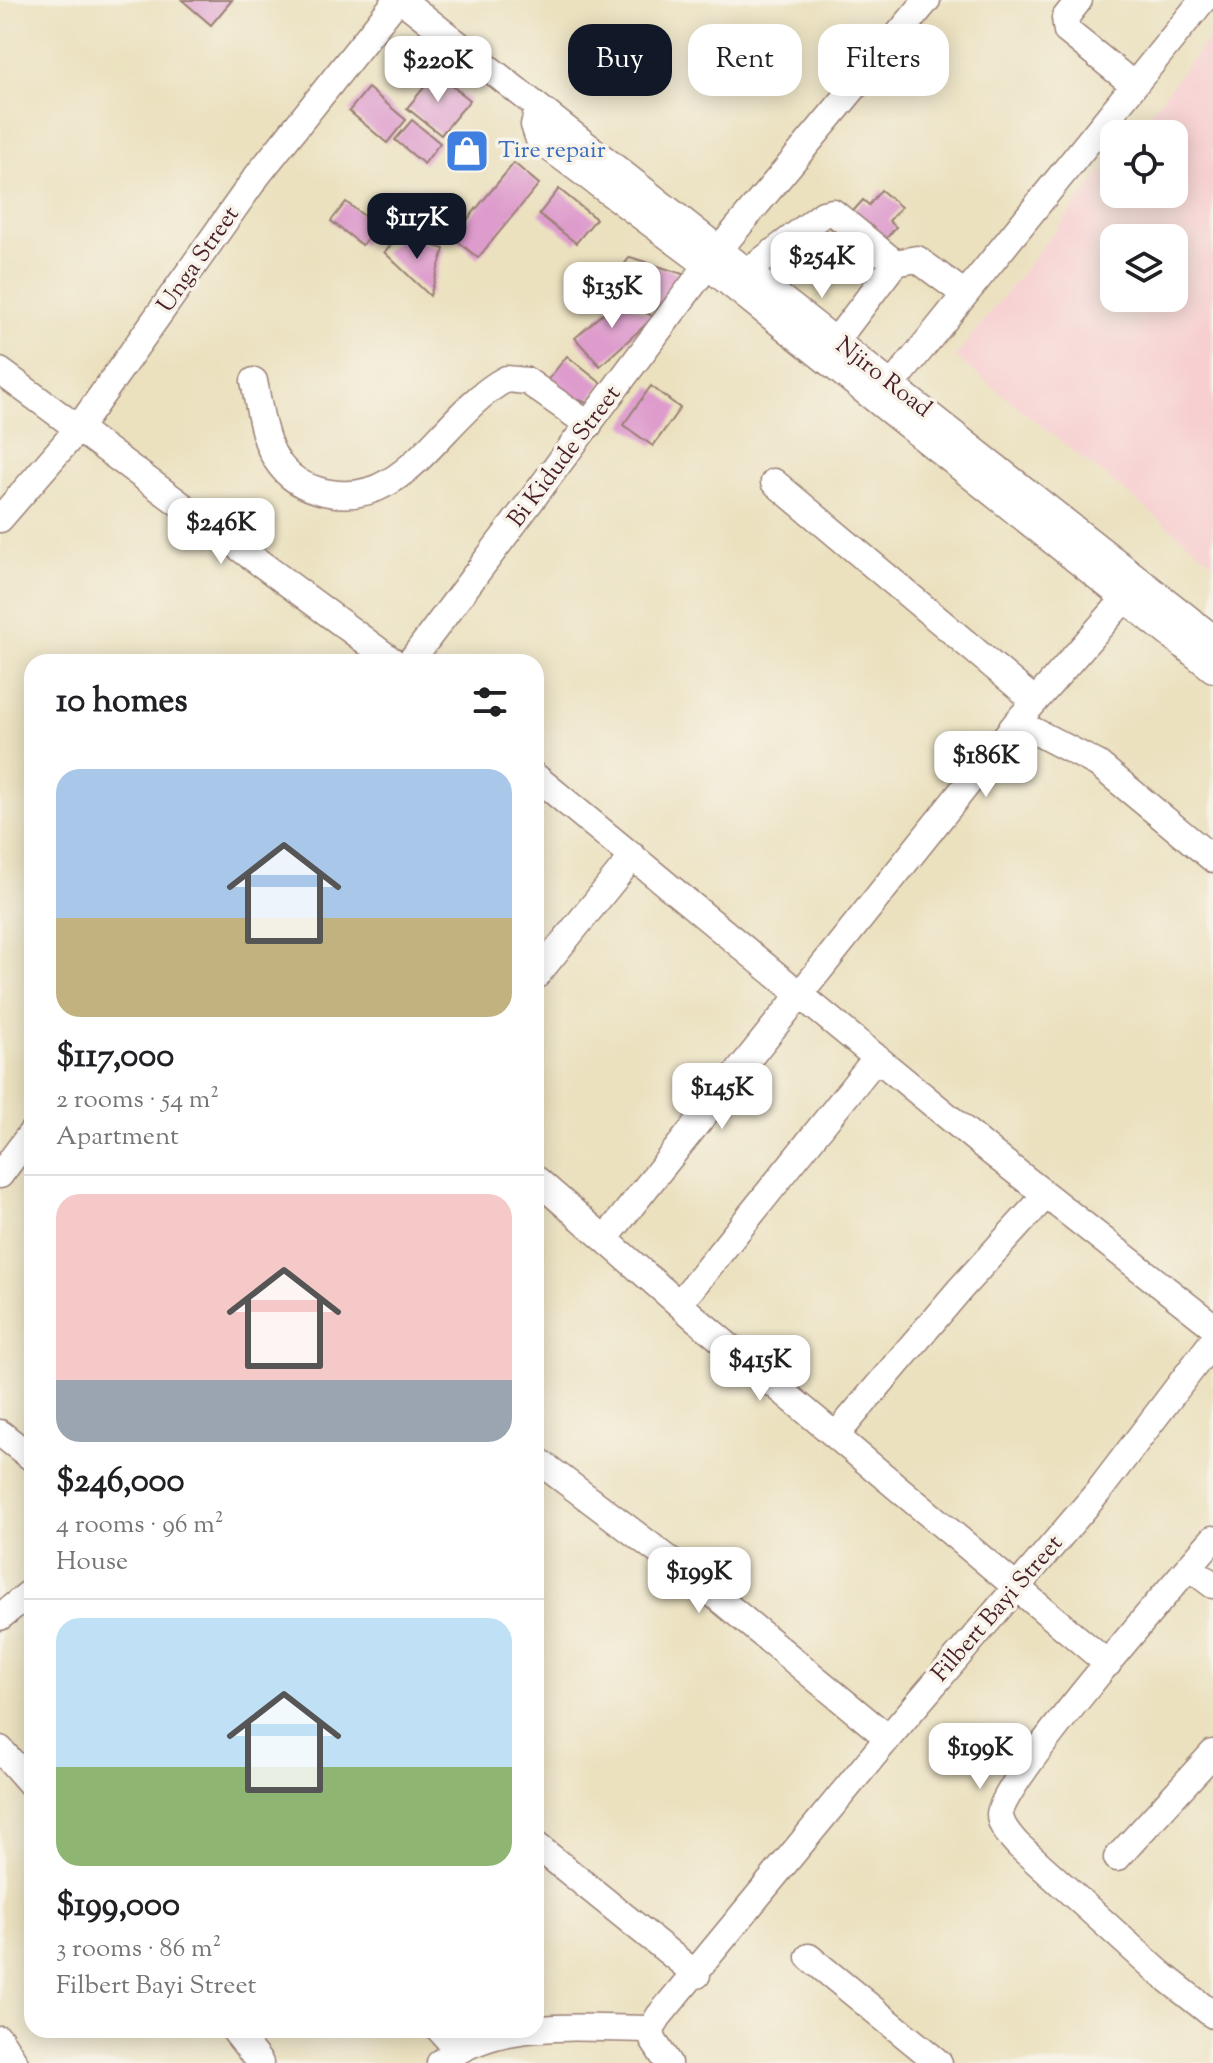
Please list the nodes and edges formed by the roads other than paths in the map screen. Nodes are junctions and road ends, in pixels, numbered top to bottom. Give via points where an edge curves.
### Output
1 (399, 0) edge
2 (927, 0) edge
3 (1079, 0) edge
4 (1203, 0) edge
5 (1134, 85) junction
6 (713, 258) junction
7 (895, 263) junction
8 (747, 272) junction
9 (963, 293) junction
10 (835, 342) junction
11 (0, 371) edge
12 (254, 381) dead end
13 (892, 385) junction
14 (589, 425) junction
15 (77, 430) junction
16 (774, 482) dead end
17 (0, 519) edge
18 (1133, 590) junction
19 (1213, 638) edge
20 (383, 654) edge
21 (416, 654) edge
22 (1213, 669) edge
23 (1035, 701) junction
24 (1017, 722) junction
25 (544, 784) edge
26 (633, 856) junction
27 (1213, 859) edge
28 (544, 966) edge
29 (800, 991) junction
30 (877, 1057) junction
31 (24, 1143) edge
32 (0, 1175) edge
33 (544, 1186) edge
34 (1046, 1195) junction
35 (605, 1239) junction
36 (679, 1304) junction
37 (1213, 1326) edge
38 (1213, 1341) edge
39 (0, 1433) edge
40 (837, 1434) junction
41 (24, 1452) edge
42 (544, 1465) edge
43 (1213, 1539) edge
44 (1189, 1567) junction
45 (1213, 1585) edge
46 (1017, 1589) junction
47 (1108, 1664) junction
48 (888, 1738) junction
49 (0, 1749) edge
50 (1213, 1753) edge
51 (24, 1776) edge
52 (544, 1851) edge
53 (1117, 1858) dead end
54 (809, 1957) dead end
55 (697, 1975) junction
56 (1213, 2015) edge
57 (651, 2029) junction
58 (544, 2033) edge
59 (240, 2038) edge
60 (483, 2038) edge
61 (0, 2039) edge
62 (446, 2047) edge
63 (15, 2063) edge
64 (260, 2063) edge
65 (668, 2063) edge
66 (939, 2063) edge

1 - 6 street, Njiro Road via 538,108
1 - 15 street, Unga Street via 257,176
2 - 6 street, Bi Kidude Street
3 - 5 street via 1065,18 1067,31
4 - 5 street
5 - 9 street
6 - 8 street, Njiro Road
6 - 14 street, Bi Kidude Street
6 - 18 street
7 - 8 street via 833,212 823,214
7 - 9 street via 917,259
7 - 10 street
8 - 10 street, Njiro Road
9 - 13 street
10 - 13 street, Njiro Road
11 - 15 street
12 - 14 street via 265,439 279,467 306,487 331,494 354,496 389,485 506,379 527,381
13 - 18 street, Njiro Road
14 - 21 street, Bi Kidude Street
15 - 17 street, Unga Street
15 - 20 street
16 - 23 street
18 - 19 street, Njiro Road
18 - 22 street
18 - 23 street
23 - 24 street
24 - 27 street via 1098,764
24 - 29 street
25 - 26 street
26 - 28 street
26 - 29 street
29 - 30 street
29 - 35 street
30 - 34 street
30 - 36 street
31 - 32 street
33 - 35 street
34 - 37 street
34 - 40 street
35 - 36 street
36 - 40 street
38 - 46 street, Filbert Bayi Street
39 - 41 street
40 - 46 street
42 - 48 street via 647,1541
43 - 44 street
44 - 45 street
44 - 47 street
46 - 47 street
46 - 48 street, Filbert Bayi Street
47 - 56 street via 1010,1790 1000,1814 1002,1825 1079,1901
48 - 55 street, Filbert Bayi Street
49 - 51 street
50 - 53 street
52 - 55 street
54 - 66 street
55 - 57 street, Filbert Bayi Street
57 - 58 street
57 - 65 street
59 - 64 street
60 - 62 street
61 - 63 street

